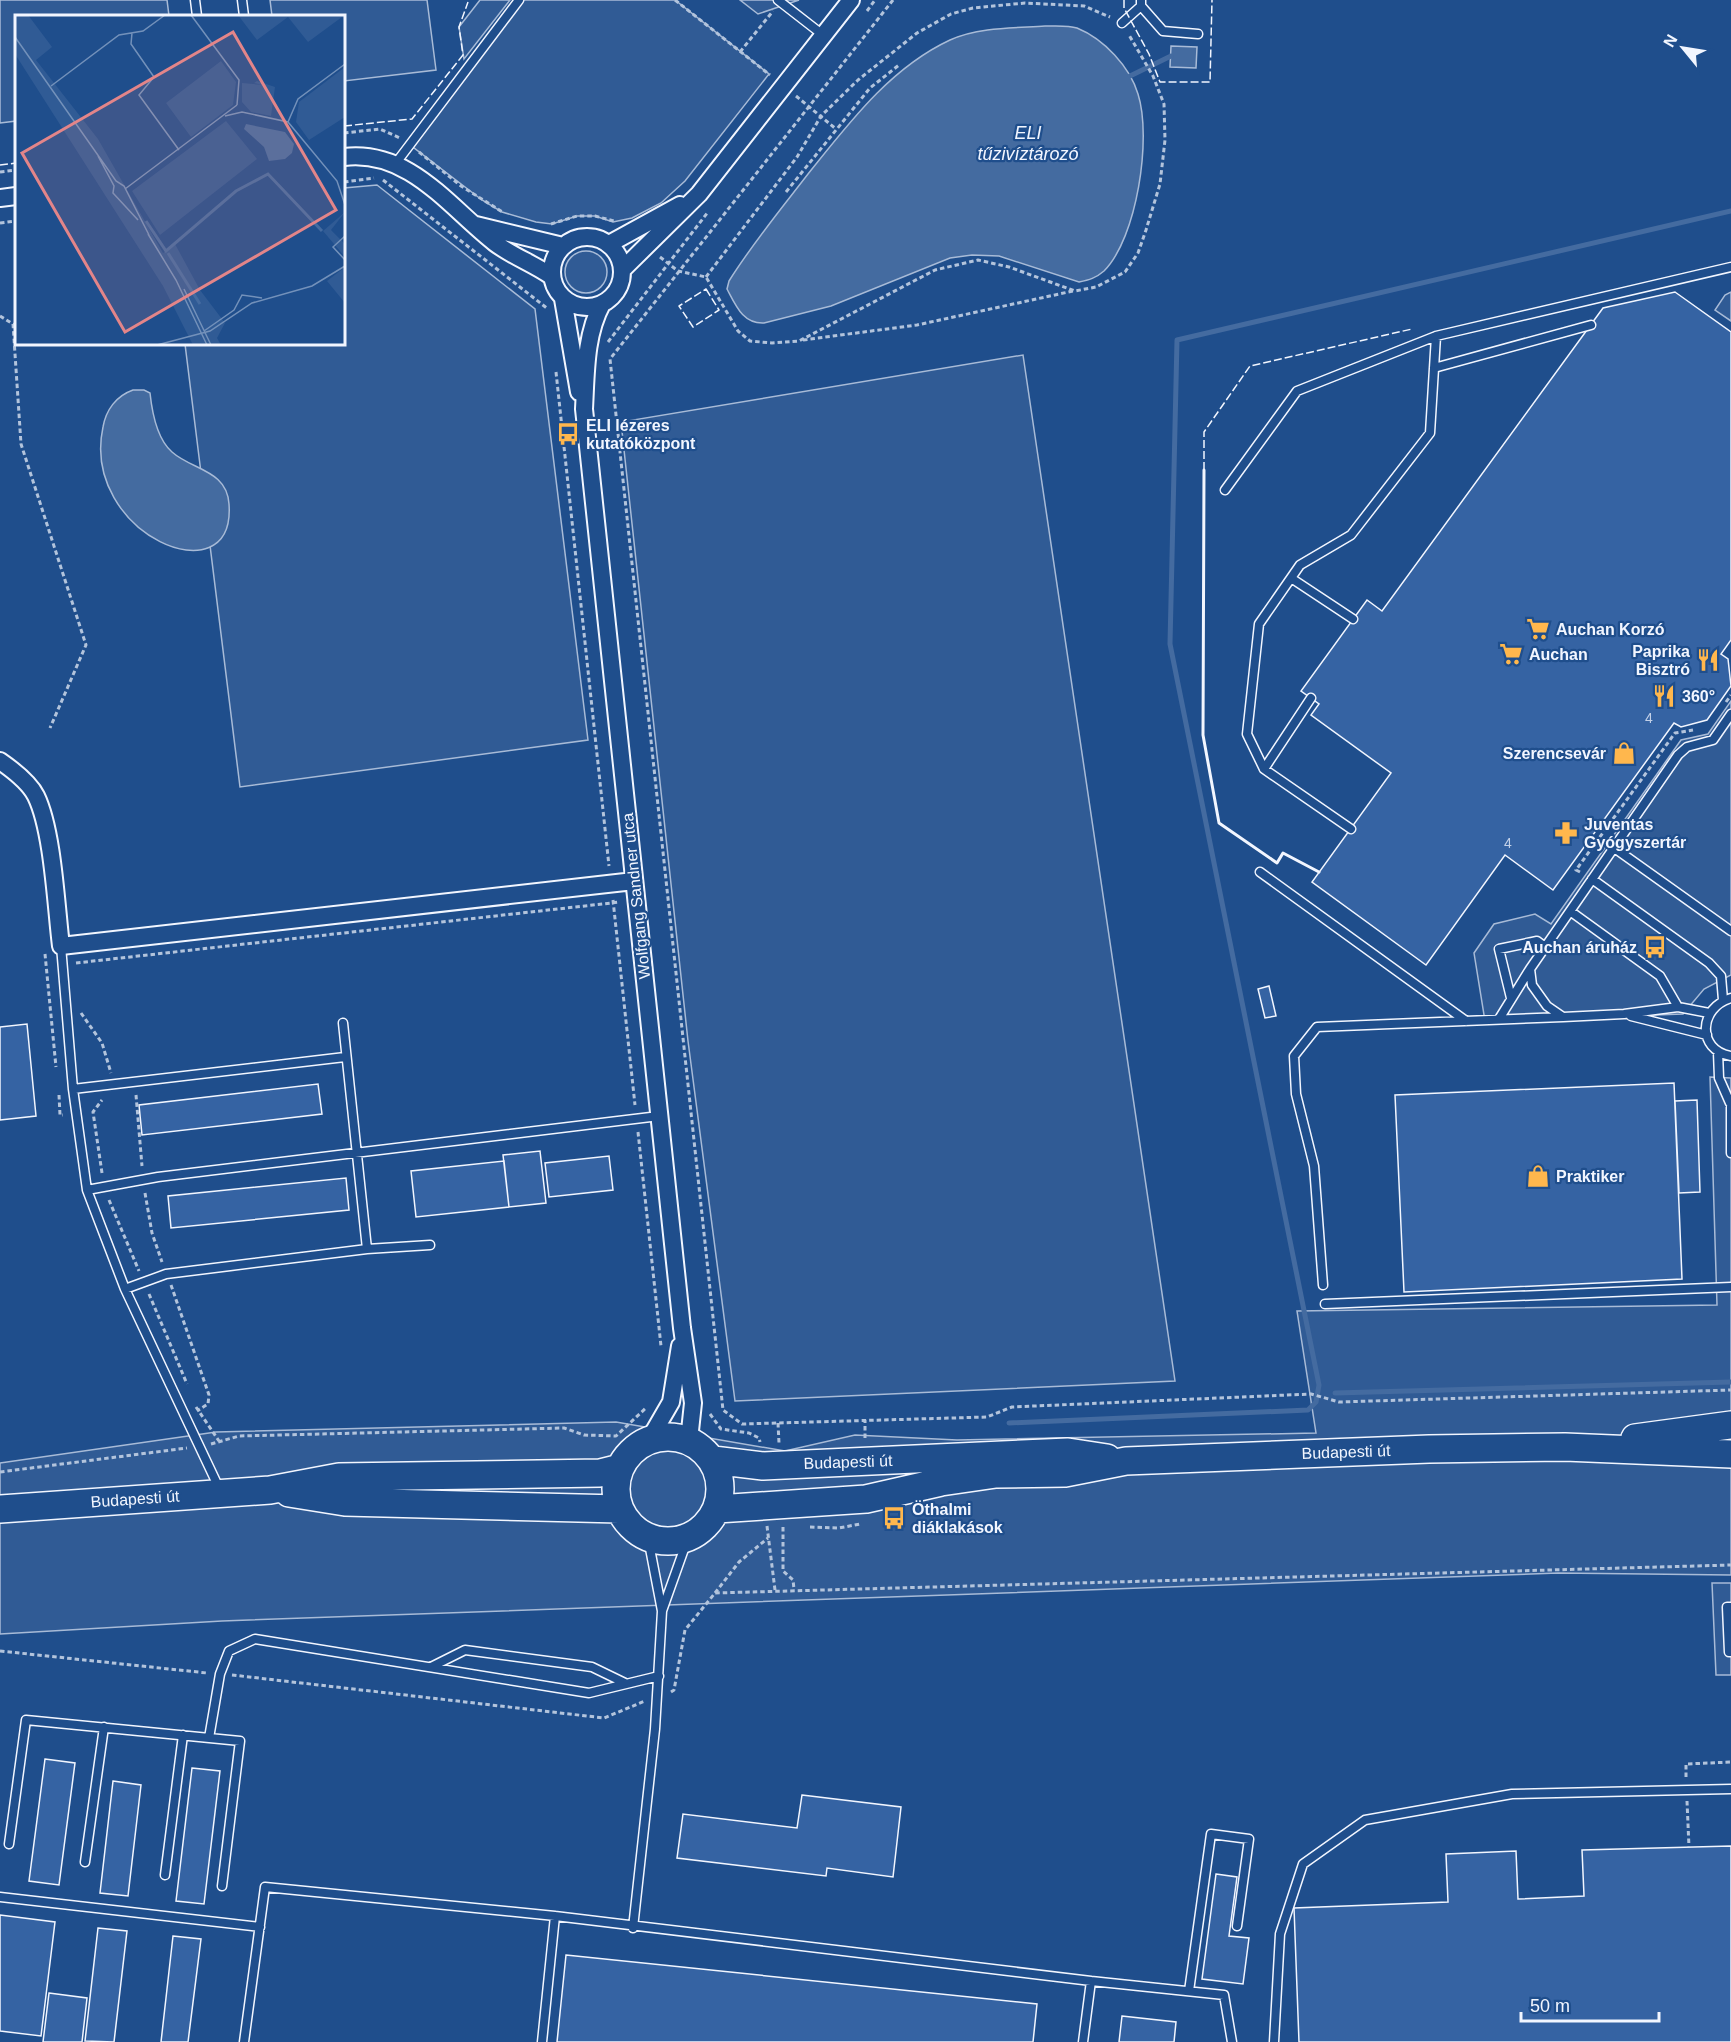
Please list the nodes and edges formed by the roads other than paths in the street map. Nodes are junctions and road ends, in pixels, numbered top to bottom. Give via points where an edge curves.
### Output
1 (195, 0) edge
2 (242, 0) edge
3 (519, 0) edge
4 (851, 0) edge
5 (780, 1) edge
6 (1141, 3) edge
7 (197, 15) edge
8 (244, 15) edge
9 (1122, 23) road end
10 (1198, 34) dead end
11 (823, 36) junction
12 (345, 157) edge
13 (396, 163) junction
14 (699, 194) junction
15 (15, 196) edge
16 (0, 198) edge
17 (476, 225) junction
18 (609, 244) junction
19 (563, 246) junction
20 (1731, 267) edge
21 (622, 270) junction
22 (551, 276) junction
23 (563, 299) junction
24 (602, 304) junction
25 (1591, 325) dead end
26 (1436, 336) junction
27 (1434, 368) junction
28 (584, 409) junction
29 (1225, 490) dead end
30 (1291, 578) junction
31 (1353, 619) dead end
32 (1311, 698) dead end
33 (1731, 714) edge
34 (0, 761) edge
35 (1264, 769) junction
36 (1351, 829) dead end
37 (1613, 847) junction
38 (1260, 872) dead end
39 (1592, 879) junction
40 (634, 881) junction
41 (1570, 911) junction
42 (1731, 931) edge
43 (61, 946) junction
44 (1545, 947) junction
45 (1530, 969) junction
46 (1511, 998) junction
47 (1727, 999) edge
48 (1678, 1007) junction
49 (1709, 1012) junction
50 (1624, 1014) junction
51 (1563, 1017) junction
52 (1499, 1019) junction
53 (1467, 1021) junction
54 (343, 1023) dead end
55 (1707, 1035) junction
56 (1718, 1052) junction
57 (1731, 1056) edge
58 (345, 1057) junction
59 (73, 1089) junction
60 (1731, 1102) edge
61 (659, 1116) junction
62 (1731, 1153) edge
63 (356, 1154) junction
64 (87, 1190) junction
65 (430, 1245) dead end
66 (367, 1249) junction
67 (1323, 1285) dead end
68 (1731, 1287) edge
69 (125, 1289) junction
70 (1325, 1304) dead end
71 (682, 1328) junction
72 (1731, 1425) edge
73 (649, 1440) junction
74 (689, 1440) junction
75 (1566, 1447) junction
76 (1731, 1454) edge
77 (713, 1460) junction
78 (1126, 1461) junction
79 (620, 1468) junction
80 (270, 1490) junction
81 (222, 1493) junction
82 (0, 1509) edge
83 (619, 1509) junction
84 (717, 1509) junction
85 (648, 1538) junction
86 (688, 1538) junction
87 (1731, 1606) edge
88 (662, 1611) junction
89 (1731, 1652) edge
90 (431, 1667) junction
91 (659, 1676) junction
92 (625, 1683) junction
93 (104, 1727) junction
94 (183, 1735) junction
95 (209, 1738) junction
96 (1731, 1789) edge
97 (9, 1844) dead end
98 (85, 1862) dead end
99 (165, 1875) dead end
100 (222, 1886) dead end
101 (0, 1897) edge
102 (555, 1916) junction
103 (1237, 1926) dead end
104 (260, 1927) junction
105 (633, 1928) junction
106 (1091, 1981) junction
107 (1189, 1991) junction
108 (244, 2042) edge
109 (542, 2042) edge
110 (1083, 2042) edge
111 (1232, 2042) edge
112 (1274, 2042) edge

1 - 7 lane
2 - 8 lane
3 - 13 lane
4 - 11 street
5 - 11 lane
6 - 9 lane
6 - 10 lane via 1163,31
11 - 14 street
12 - 13 street via 375,157
13 - 17 street
14 - 18 street
14 - 21 street
15 - 16 street
17 - 19 street
17 - 22 street via 496,244
18 - 19 street via 585,237
18 - 21 street
19 - 22 street via 552,265
20 - 26 lane
21 - 24 street via 617,290
22 - 23 street
23 - 24 street via 582,307
23 - 28 street
24 - 28 street via 591,336
25 - 27 lane
26 - 27 lane
26 - 29 lane via 1297,391
27 - 30 lane via 1430,433 1351,535 1300,565
28 - 40 street, Wolfgang Sandner utca
30 - 31 lane
30 - 35 lane via 1259,624 1247,734
32 - 35 lane
33 - 37 lane via 1713,740 1688,747 1678,755
34 - 43 street via 35,794 44,819
35 - 36 lane
37 - 39 lane
37 - 42 lane
38 - 53 lane
39 - 41 lane
39 - 47 lane via 1709,963 1721,976
40 - 43 street
40 - 61 street, Wolfgang Sandner utca
41 - 44 lane
41 - 48 lane via 1660,976
43 - 59 lane
44 - 45 lane
44 - 46 lane via 1537,941 1499,950
45 - 46 lane
45 - 51 lane via 1532,985 1547,1006
46 - 52 lane
47 - 49 lane
48 - 49 lane
48 - 50 lane
49 - 55 lane
50 - 51 lane
50 - 55 lane
51 - 52 lane
52 - 53 lane
53 - 67 lane via 1317,1027 1294,1056 1296,1094 1314,1166
54 - 58 lane
55 - 56 lane
56 - 57 lane
56 - 60 lane via 1719,1078
58 - 59 lane
58 - 63 lane
59 - 64 lane
60 - 62 lane
61 - 63 lane
61 - 71 street, Wolfgang Sandner utca
63 - 64 lane
63 - 66 lane
64 - 69 lane
65 - 66 lane
66 - 69 lane via 166,1274
68 - 70 lane
69 - 81 lane
71 - 73 street, Wolfgang Sandner utca via 671,1401
71 - 74 street, Wolfgang Sandner utca via 693,1403
72 - 75 main road, Budapesti út
73 - 74 main road via 669,1436
73 - 79 main road via 632,1451
74 - 77 main road
75 - 76 main road, Budapesti út
75 - 78 main road, Budapesti út
77 - 78 main road, Budapesti út via 1068,1452
77 - 84 main road via 721,1485
78 - 84 main road, Budapesti út via 1065,1473 996,1474 941,1482 866,1499 774,1513
79 - 80 main road, Budapesti út via 600,1473 339,1477
79 - 83 main road via 616,1488
80 - 81 main road, Budapesti út
80 - 83 main road, Budapesti út via 345,1502
81 - 82 main road, Budapesti út
83 - 85 main road via 631,1526
84 - 86 main road via 706,1527
85 - 86 main road via 668,1542
85 - 88 lane
86 - 88 lane
87 - 89 lane via 1727,1607
88 - 91 lane
90 - 92 lane via 589,1692
90 - 92 lane via 465,1650 592,1667
90 - 95 lane via 255,1639 229,1651 220,1674
91 - 92 lane
91 - 105 lane
93 - 94 lane
93 - 97 lane via 26,1720
93 - 98 lane
94 - 95 lane
94 - 99 lane
95 - 100 lane via 240,1741
96 - 112 lane via 1512,1794 1365,1820 1303,1864 1280,1934
101 - 104 lane
102 - 104 lane via 265,1887
102 - 105 lane
102 - 109 lane
103 - 107 lane via 1249,1839 1210,1833
104 - 108 lane
105 - 106 lane
106 - 107 lane
106 - 110 lane
107 - 111 lane via 1224,1995

